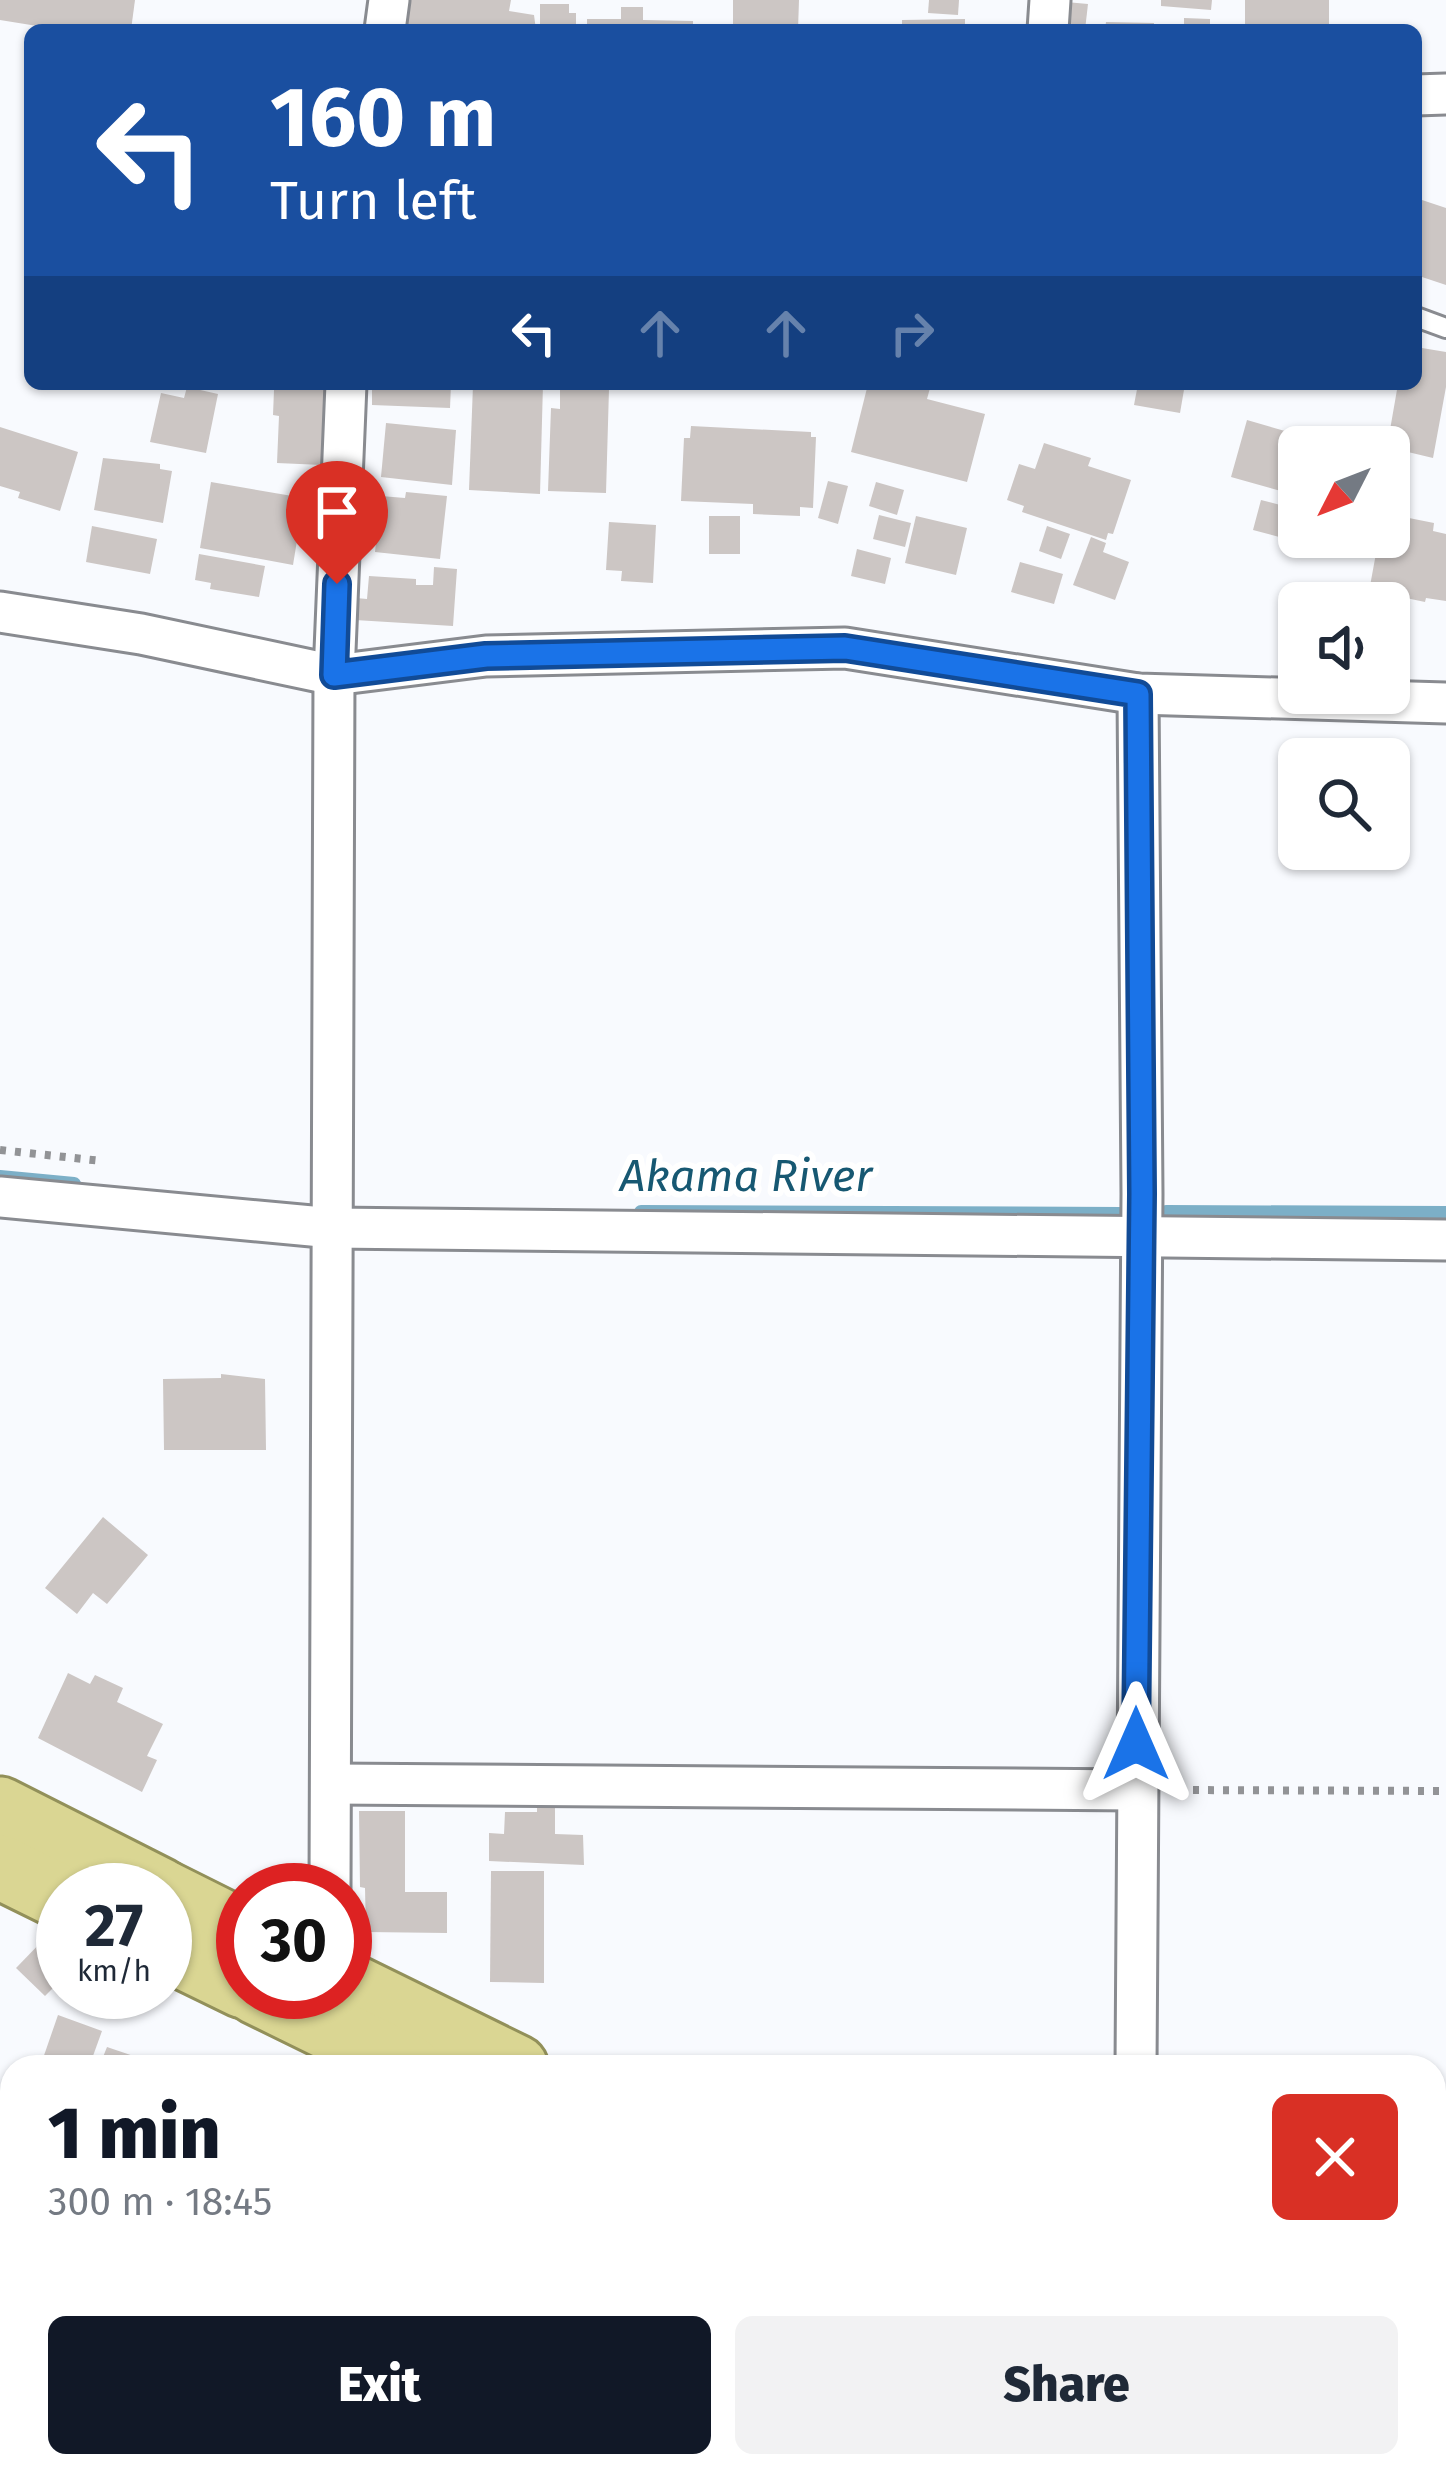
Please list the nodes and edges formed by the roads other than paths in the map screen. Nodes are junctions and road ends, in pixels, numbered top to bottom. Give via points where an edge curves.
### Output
1 (346, 390) edge
2 (0, 612) edge
3 (334, 675) junction
4 (1138, 694) junction
5 (1446, 703) edge
6 (0, 1197) edge
7 (334, 1228) junction
8 (1142, 1238) junction
9 (1446, 1240) edge
10 (332, 1784) junction
11 (1136, 1790) junction
12 (0, 1809) edge
13 (107, 1863) edge
14 (331, 1863) edge
15 (0, 1868) edge
16 (36, 1885) edge
17 (332, 2025) edge
18 (387, 2055) edge
19 (463, 2055) edge
20 (1136, 2055) edge

1 - 3 street
2 - 3 street
3 - 4 street via 486,656 845,648
3 - 7 street
4 - 5 street
4 - 8 street
6 - 7 street
7 - 8 street
7 - 10 street
8 - 9 street
8 - 11 street
10 - 11 street
10 - 14 street
11 - 20 street
12 - 13 highway
15 - 16 highway
17 - 18 highway
17 - 19 highway

